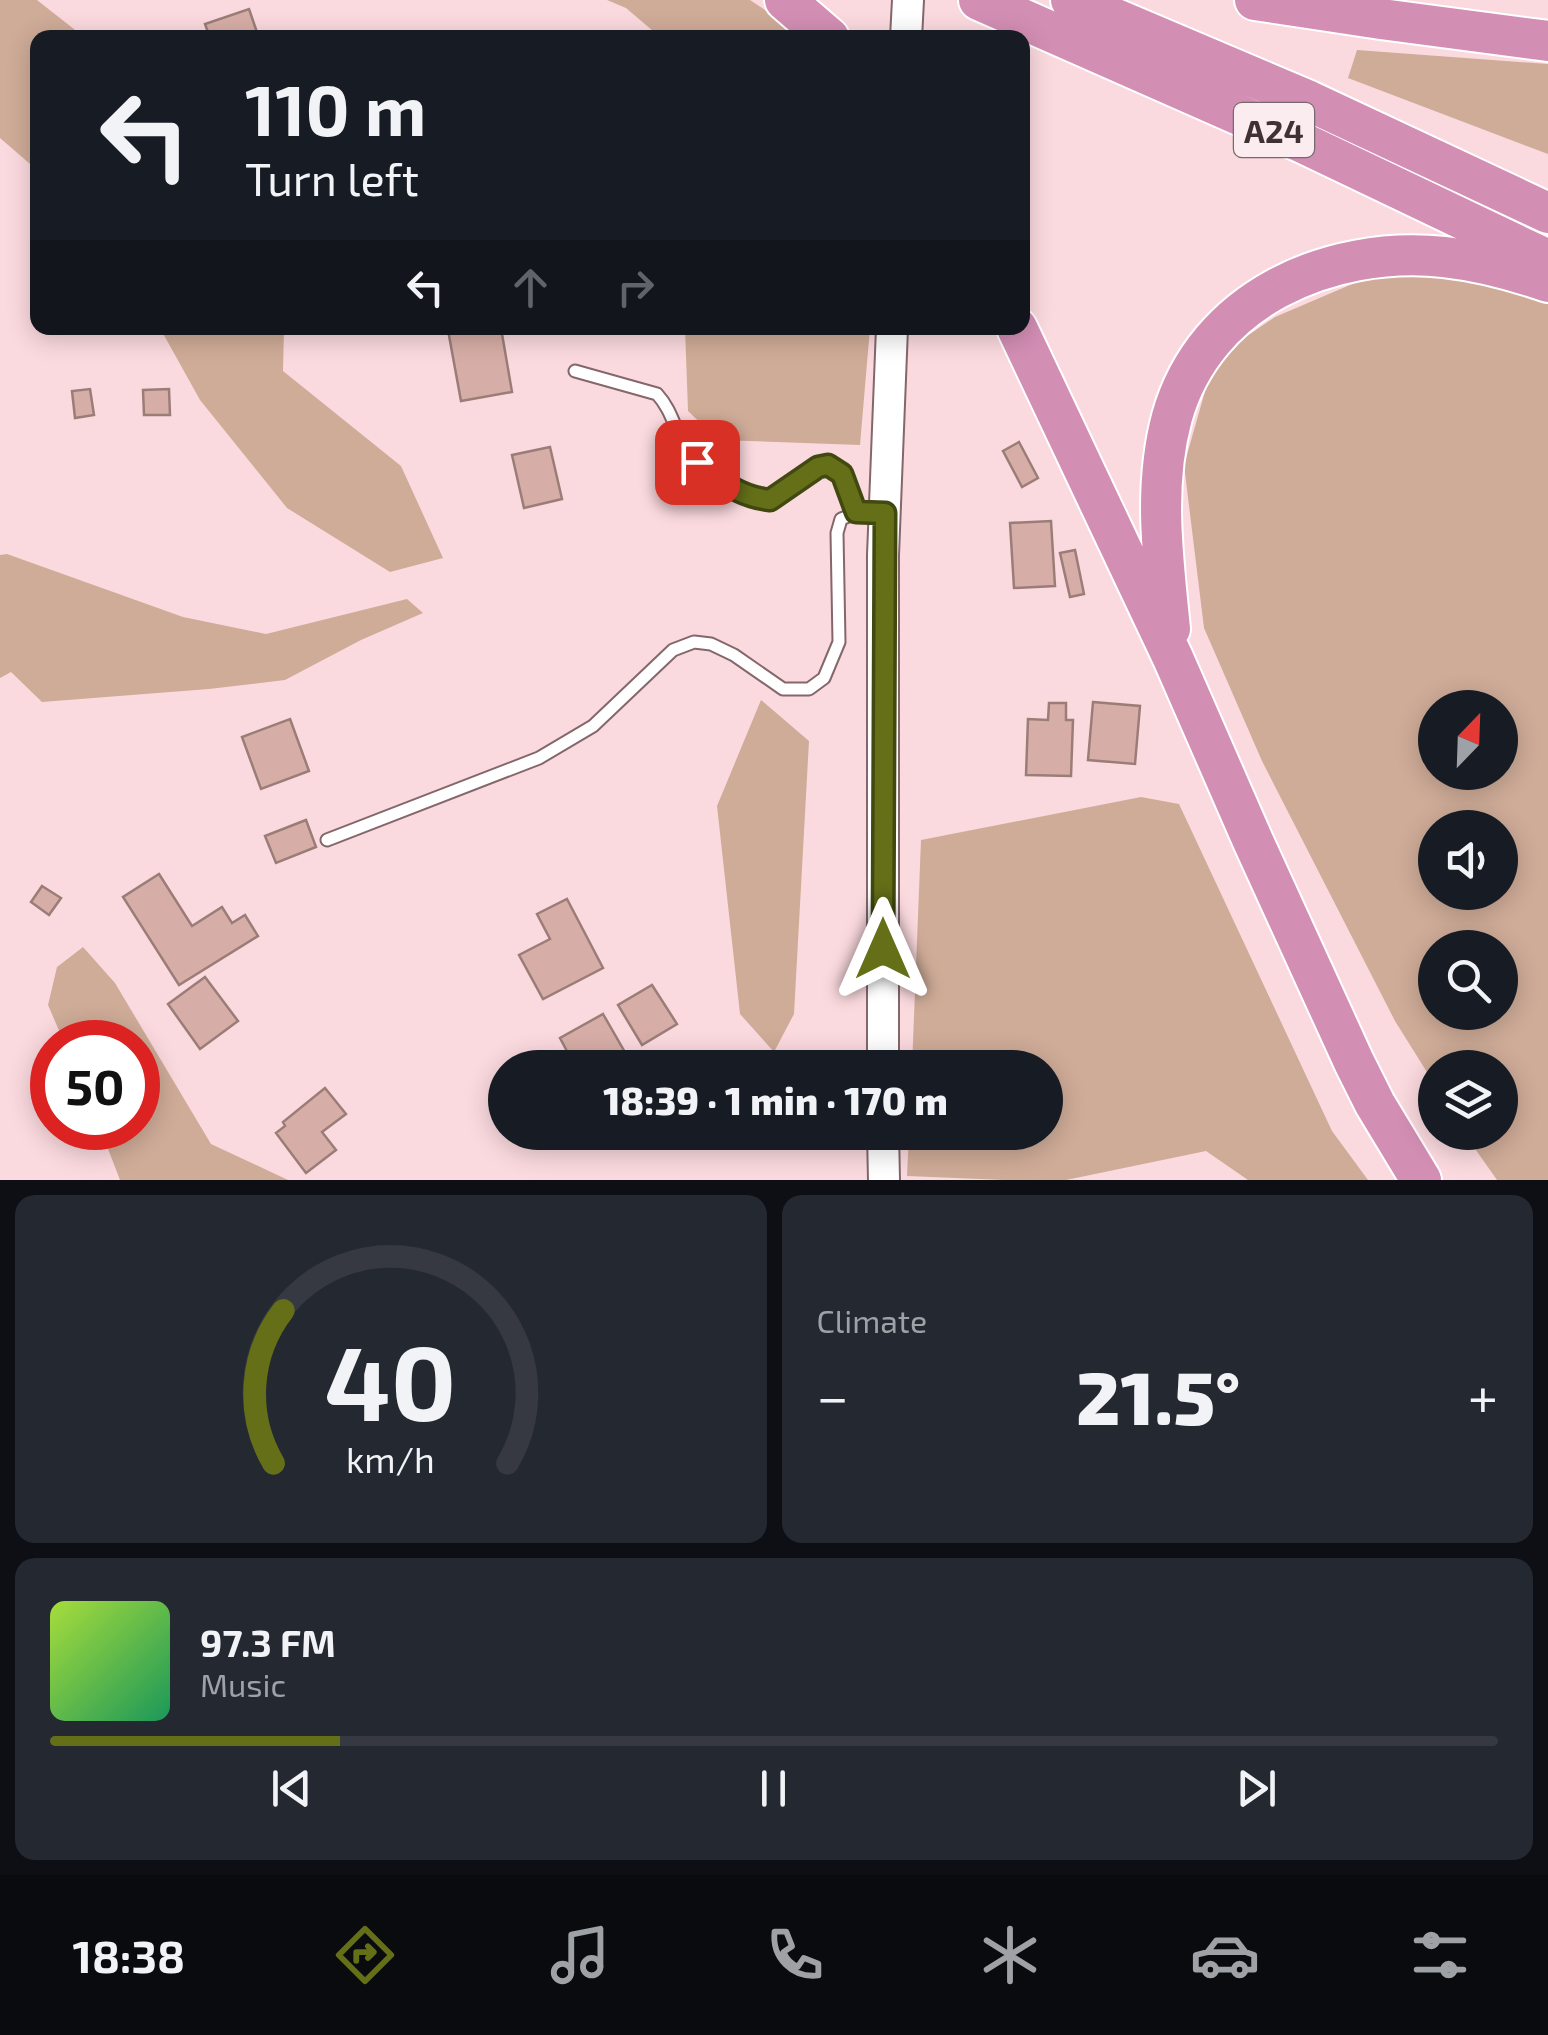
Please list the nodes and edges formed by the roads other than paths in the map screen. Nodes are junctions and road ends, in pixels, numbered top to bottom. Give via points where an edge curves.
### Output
1 (785, 0) edge
2 (908, 0) edge
3 (1071, 0) edge
4 (1254, 0) edge
5 (988, 4) edge
6 (820, 30) edge
7 (906, 30) edge
8 (1548, 40) edge
9 (1548, 213) edge
10 (1548, 260) edge
11 (1548, 282) edge
12 (891, 335) edge
13 (1020, 335) edge
14 (574, 371) dead end
15 (871, 513) junction
16 (1173, 658) junction
17 (328, 840) dead end
18 (883, 1050) edge
19 (883, 1150) edge
20 (884, 1180) edge
21 (1422, 1180) edge

1 - 6 highway
2 - 7 main road
3 - 9 highway, A24
4 - 8 highway
5 - 10 highway, A24 via 1303,142
11 - 16 highway via 1453,258 1372,259 1290,281 1225,325 1181,392 1164,453 1160,524
12 - 15 main road
13 - 16 highway
14 - 15 lane via 657,394 697,462 735,490 770,500 828,465
15 - 17 lane via 842,518 839,642 824,678 810,689 782,690 734,656 694,642 673,650 593,726 539,758
15 - 18 main road
16 - 21 highway via 1354,1062
19 - 20 main road

